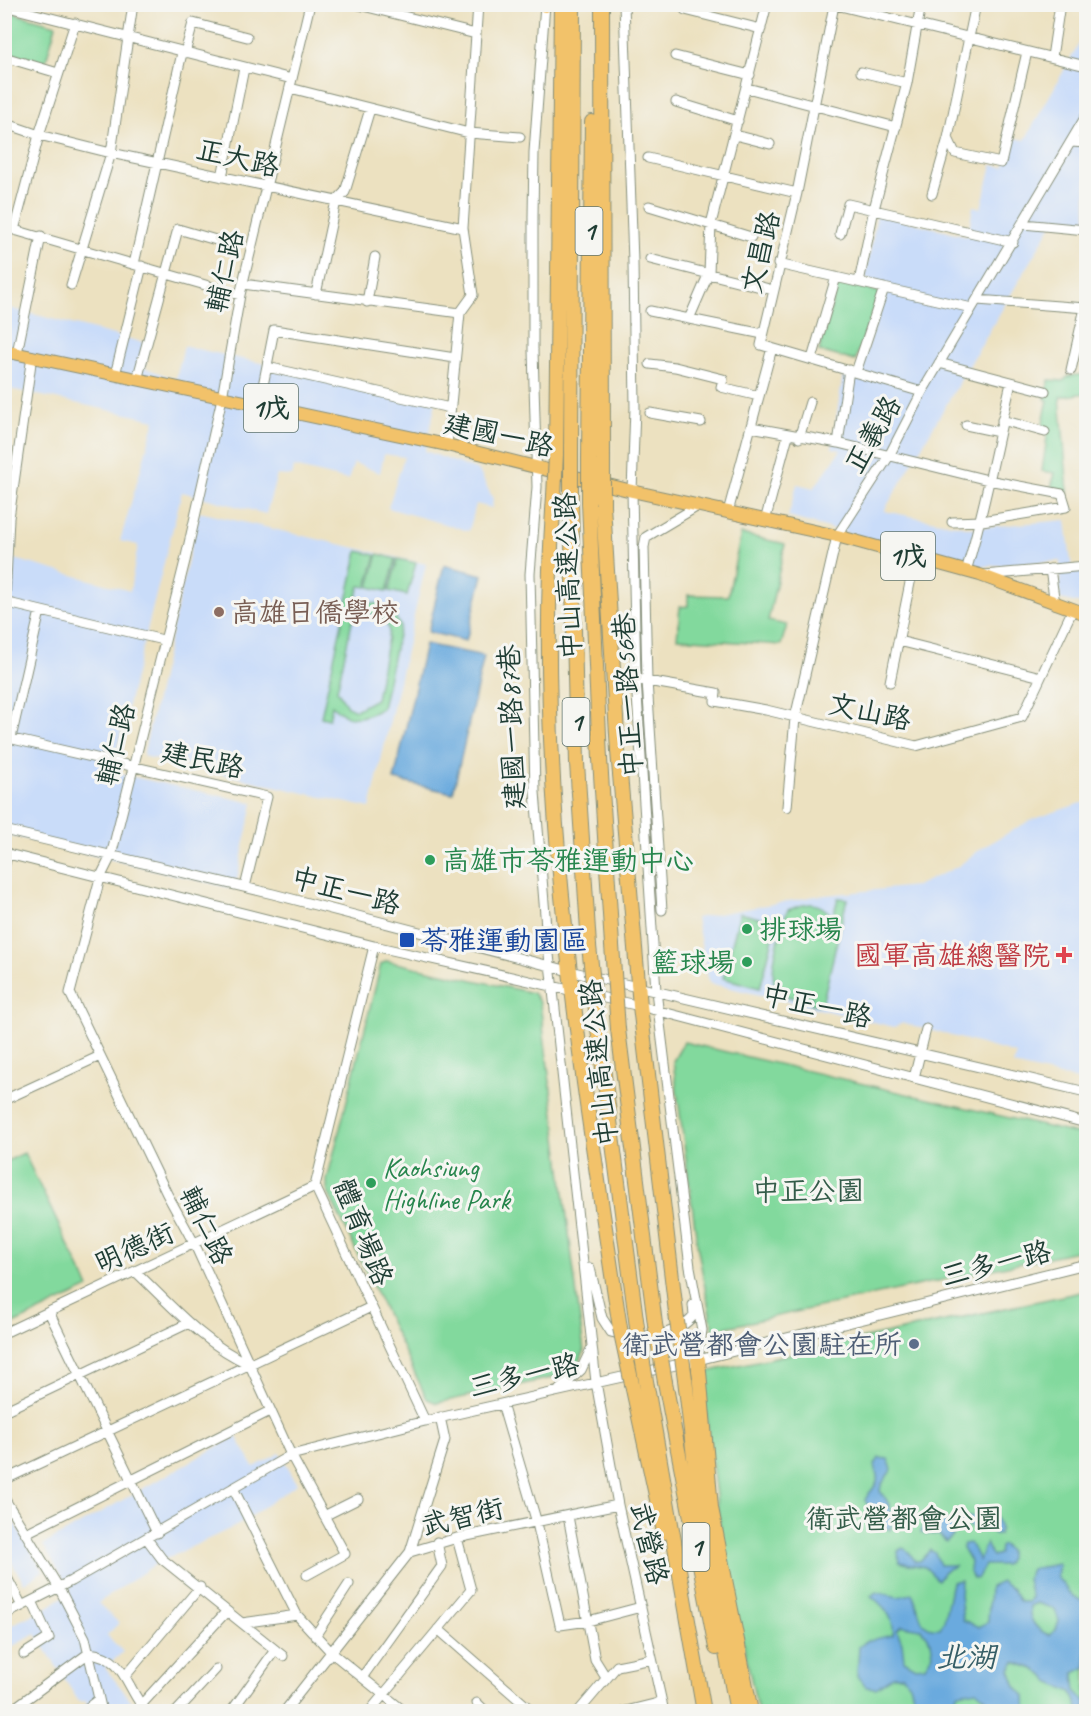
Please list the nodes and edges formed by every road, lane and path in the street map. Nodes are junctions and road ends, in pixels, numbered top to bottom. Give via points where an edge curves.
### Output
1 (133, 4) edge
2 (310, 4) edge
3 (478, 4) edge
4 (545, 4) edge
5 (561, 4) edge
6 (573, 4) edge
7 (595, 4) edge
8 (602, 4) edge
9 (624, 4) edge
10 (767, 4) edge
11 (921, 4) edge
12 (976, 4) edge
13 (1060, 4) edge
14 (360, 5) edge
15 (833, 5) edge
16 (4, 6) edge
17 (685, 10) dead end
18 (75, 24) junction
19 (916, 25) junction
20 (760, 29) junction
21 (476, 34) junction
22 (247, 37) dead end
23 (969, 37) junction
24 (127, 38) junction
25 (1027, 51) junction
26 (183, 53) junction
27 (675, 56) dead end
28 (4, 57) edge
29 (1052, 57) junction
30 (1086, 66) edge
31 (244, 68) junction
32 (861, 72) dead end
33 (58, 73) junction
34 (750, 75) junction
35 (907, 83) junction
36 (291, 84) junction
37 (747, 88) junction
38 (676, 102) dead end
39 (814, 107) junction
40 (370, 109) junction
41 (1086, 116) edge
42 (738, 121) junction
43 (4, 123) edge
44 (896, 127) junction
45 (470, 133) junction
46 (39, 135) junction
47 (735, 135) junction
48 (520, 137) dead end
49 (948, 138) junction
50 (1071, 142) junction
51 (1086, 143) edge
52 (770, 144) dead end
53 (111, 153) junction
54 (648, 158) dead end
55 (158, 161) junction
56 (726, 174) junction
57 (222, 177) junction
58 (267, 186) junction
59 (797, 193) junction
60 (932, 194) dead end
61 (336, 201) junction
62 (649, 206) dead end
63 (874, 209) junction
64 (711, 224) junction
65 (1023, 224) junction
66 (9, 228) edge
67 (463, 228) junction
68 (1086, 230) edge
69 (840, 234) dead end
70 (41, 236) junction
71 (751, 237) dead end
72 (216, 240) dead end
73 (1013, 242) junction
74 (81, 248) junction
75 (375, 257) dead end
76 (650, 259) dead end
77 (778, 264) junction
78 (138, 265) junction
79 (166, 273) junction
80 (709, 273) junction
81 (836, 277) junction
82 (859, 282) junction
83 (243, 284) junction
84 (71, 285) dead end
85 (884, 288) junction
86 (773, 291) junction
87 (316, 294) junction
88 (240, 295) junction
89 (367, 302) junction
90 (975, 304) junction
91 (1086, 307) edge
92 (650, 311) dead end
93 (460, 313) junction
94 (689, 319) junction
95 (763, 334) junction
96 (772, 348) junction
97 (11, 352) edge
98 (32, 356) junction
99 (455, 358) junction
100 (812, 359) junction
101 (939, 363) junction
102 (650, 364) dead end
103 (267, 367) junction
104 (1071, 370) dead end
105 (852, 371) junction
106 (115, 375) junction
107 (137, 381) junction
108 (1011, 382) junction
109 (1045, 391) dead end
110 (922, 392) junction
111 (759, 396) junction
112 (222, 398) junction
113 (810, 402) dead end
114 (259, 406) junction
115 (450, 408) junction
116 (650, 413) dead end
117 (1002, 420) junction
118 (701, 422) dead end
119 (966, 425) dead end
120 (751, 427) junction
121 (999, 432) junction
122 (1045, 432) dead end
123 (788, 435) junction
124 (800, 438) junction
125 (838, 443) junction
126 (447, 445) junction
127 (889, 456) junction
128 (596, 459) junction
129 (537, 468) junction
130 (988, 480) junction
131 (632, 491) junction
132 (698, 506) junction
133 (728, 512) junction
134 (765, 521) junction
135 (982, 521) junction
136 (951, 522) dead end
137 (837, 536) junction
138 (915, 558) junction
139 (1086, 566) edge
140 (1050, 569) junction
141 (966, 571) junction
142 (980, 575) junction
143 (5, 602) edge
144 (1055, 604) junction
145 (40, 611) junction
146 (1072, 611) junction
147 (1086, 614) edge
148 (163, 640) junction
149 (899, 641) junction
150 (1041, 676) junction
151 (636, 680) junction
152 (647, 681) junction
153 (890, 682) dead end
154 (795, 718) junction
155 (8, 737) edge
156 (132, 767) junction
157 (787, 807) dead end
158 (4, 830) edge
159 (6, 853) edge
160 (111, 856) junction
161 (4, 867) edge
162 (100, 878) junction
163 (245, 887) junction
164 (662, 910) dead end
165 (374, 946) junction
166 (551, 966) junction
167 (569, 970) junction
168 (552, 985) junction
169 (638, 987) junction
170 (572, 990) junction
171 (656, 991) junction
172 (640, 1006) junction
173 (658, 1011) junction
174 (926, 1029) dead end
175 (920, 1053) junction
176 (100, 1056) junction
177 (914, 1078) junction
178 (1086, 1092) edge
179 (4, 1100) edge
180 (1086, 1124) edge
181 (315, 1186) junction
182 (578, 1200) junction
183 (195, 1245) junction
184 (1086, 1264) edge
185 (690, 1267) junction
186 (135, 1271) junction
187 (371, 1307) junction
188 (49, 1312) junction
189 (189, 1323) junction
190 (5, 1331) edge
191 (592, 1345) junction
192 (699, 1359) junction
193 (249, 1364) junction
194 (81, 1374) junction
195 (596, 1383) junction
196 (558, 1391) junction
197 (502, 1404) junction
198 (270, 1411) junction
199 (4, 1412) edge
200 (440, 1417) junction
201 (425, 1420) junction
202 (108, 1431) junction
203 (291, 1455) junction
204 (4, 1480) edge
205 (132, 1481) junction
206 (233, 1488) junction
207 (4, 1498) edge
208 (358, 1499) dead end
209 (618, 1505) junction
210 (324, 1516) junction
211 (568, 1516) junction
212 (537, 1523) junction
213 (26, 1533) junction
214 (157, 1533) junction
215 (457, 1538) junction
216 (147, 1539) junction
217 (437, 1542) junction
218 (410, 1552) junction
219 (4, 1572) edge
220 (307, 1575) dead end
221 (349, 1584) dead end
222 (200, 1587) junction
223 (59, 1588) junction
224 (32, 1601) junction
225 (22, 1606) junction
226 (641, 1607) junction
227 (226, 1612) junction
228 (4, 1615) edge
229 (297, 1615) junction
230 (588, 1621) junction
231 (242, 1623) junction
232 (438, 1629) junction
233 (315, 1636) junction
234 (89, 1653) junction
235 (332, 1653) junction
236 (24, 1654) dead end
237 (652, 1659) junction
238 (216, 1669) dead end
239 (126, 1675) junction
240 (363, 1676) junction
241 (605, 1676) junction
242 (384, 1693) junction
243 (99, 1699) junction
244 (477, 1703) dead end
245 (663, 1707) edge
246 (144, 1708) edge
247 (703, 1708) edge
248 (9, 1712) edge
249 (82, 1712) edge
250 (102, 1712) edge
251 (176, 1712) edge
252 (231, 1712) edge
253 (284, 1712) edge
254 (369, 1712) edge
255 (405, 1712) edge
256 (486, 1712) edge
257 (533, 1712) edge
258 (578, 1712) edge
259 (622, 1712) edge
260 (731, 1712) edge
261 (737, 1712) edge
262 (750, 1712) edge

1 - 24 street
2 - 36 street, 輔仁路
3 - 21 street
4 - 129 street, 建國一路87巷 via 533,217
5 - 167 highway, bridge via 556,455 549,565 551,753
6 - 247 highway, 中山高速公路 / 1, bridge via 571,496 577,763 590,946 637,1327
7 - 128 highway, 中山高速公路 / 1 via 589,222
8 - 128 highway
9 - 131 street via 633,262
10 - 20 street
11 - 19 street
12 - 23 street
13 - 29 street
14 - 21 street
15 - 19 street
15 - 39 street, 文昌路
16 - 18 street
17 - 20 street
18 - 24 street
18 - 33 street
19 - 23 street
19 - 35 street
20 - 34 street
21 - 45 street
22 - 26 street via 193,23
23 - 25 street
23 - 49 street
24 - 26 street
24 - 53 street
25 - 29 street
25 - 49 street via 1001,162 955,153
26 - 31 street
26 - 55 street
27 - 34 street
28 - 33 street
29 - 30 street
31 - 36 street
31 - 57 street
32 - 35 street
33 - 46 street
34 - 37 street
35 - 44 street
36 - 40 street
36 - 58 street, 輔仁路
37 - 39 street
37 - 42 street
38 - 42 street
39 - 44 street
39 - 59 street, 文昌路
40 - 45 street
40 - 61 street via 345,192
41 - 50 street, 正義路
42 - 47 street
43 - 46 street, 正大路
44 - 63 street
45 - 48 street
45 - 67 street
46 - 53 street, 正大路
46 - 66 street
47 - 52 street
47 - 56 street
49 - 60 street
50 - 51 street
50 - 65 street, 正義路
53 - 55 street, 正大路
53 - 74 street
54 - 56 street
55 - 57 street, 正大路
55 - 78 street
56 - 59 street
56 - 64 street
57 - 58 street, 正大路
58 - 61 street, 正大路
58 - 83 street, 輔仁路
59 - 77 street, 文昌路
61 - 67 street, 正大路
61 - 87 street
62 - 64 street
63 - 69 street via 848,204
63 - 73 street
63 - 82 street
64 - 71 street
64 - 80 street
65 - 68 street
65 - 73 street, 正義路
66 - 70 street
67 - 93 street via 473,295
70 - 74 street
70 - 97 street
72 - 79 street via 178,229
73 - 90 street, 正義路
74 - 78 street
74 - 84 street
75 - 89 street
76 - 80 street
77 - 81 street
77 - 86 street, 文昌路
78 - 79 street
78 - 106 street
79 - 88 street
79 - 107 street
80 - 86 street
80 - 94 street
81 - 82 street
81 - 100 street
82 - 85 street
83 - 87 street
83 - 88 street, 輔仁路
85 - 90 street
85 - 105 street
86 - 95 street, 文昌路
87 - 89 street
88 - 112 street, 輔仁路
89 - 93 street
90 - 91 street
90 - 101 street, 正義路
91 - 104 street
92 - 94 street
93 - 99 street
94 - 95 street
95 - 96 street, 文昌路 via 761,345
96 - 100 street
96 - 111 street
97 - 98 main road, 建國一路 / 1戊
98 - 106 main road, 建國一路 / 1戊
98 - 143 street via 9,518
99 - 103 street via 274,330
99 - 115 street
100 - 105 street
101 - 108 street
101 - 110 street, 正義路
102 - 111 street via 723,379 721,387
103 - 114 street
103 - 115 street
105 - 110 street
105 - 125 street
106 - 107 main road, 建國一路 / 1戊
107 - 112 main road, 建國一路 / 1戊
108 - 109 street
108 - 117 street
110 - 127 street, 正義路
111 - 120 street
112 - 114 main road, 建國一路 / 1戊
112 - 148 street, 輔仁路
113 - 124 street
114 - 126 main road, 建國一路 / 1戊
115 - 126 street
116 - 118 street
117 - 121 street
117 - 122 street
119 - 121 street
120 - 123 street
120 - 133 street
121 - 130 street
123 - 124 street
123 - 134 street
124 - 125 street
125 - 127 street
126 - 129 main road, 建國一路 / 1戊
127 - 130 street
127 - 137 street, 正義路
128 - 169 highway, bridge via 603,505
128 - 260 highway, 中山高速公路 / 1, bridge via 589,502 600,759 618,1029 655,1324
129 - 131 main road, 建國一路 / 1戊
129 - 166 street, 建國一路87巷 via 530,574 535,792
130 - 135 street
130 - 135 street via 1062,494 1066,507
131 - 132 main road, 建國一路 / 1戊
131 - 151 street
132 - 133 main road, 建國一路 / 1戊
132 - 152 street, 中正一路56巷 via 646,537
133 - 134 main road, 建國一路 / 1戊
134 - 137 main road, 建國一路 / 1戊
135 - 136 street
135 - 141 street
137 - 138 main road, 建國一路 / 1戊
137 - 154 street, 正義路
138 - 141 main road, 建國一路 / 1戊
138 - 149 street
139 - 140 street
140 - 142 street
140 - 144 street
141 - 142 main road, 建國一路 / 1戊
142 - 144 main road, 1戊
143 - 145 street
144 - 146 main road, 1戊
145 - 148 street
145 - 155 street
146 - 147 main road, 1戊
146 - 150 street, 文山路
148 - 156 street, 輔仁路
149 - 150 street
149 - 153 street
150 - 154 street, 文山路 via 1022,717 916,746
151 - 152 street, 文山路
151 - 171 street
152 - 154 street, 文山路 via 716,693 715,701
152 - 164 street, 中正一路56巷
154 - 157 street, 正義路
155 - 156 street, 建民路
156 - 160 street, 輔仁路
156 - 163 street, 建民路 via 267,796
158 - 160 street, 中正一路
159 - 161 street
159 - 162 street, 中正一路
160 - 162 street, 輔仁路
160 - 163 street, 中正一路
162 - 165 street, 中正一路
162 - 176 street, 輔仁路 via 70,993
163 - 166 street, 中正一路
165 - 168 street, 中正一路
165 - 181 street, 體育場路
166 - 167 street, 中正一路
166 - 168 street, 建國一路87巷
167 - 169 street, 中正一路
167 - 170 highway
168 - 170 street, 中正一路
168 - 182 street, 建國一路87巷
169 - 171 street, 中正一路
169 - 172 highway
170 - 172 street, 中正一路
170 - 247 highway, bridge via 620,1328
171 - 173 street
171 - 175 street, 中正一路
172 - 173 street, 中正一路
172 - 261 highway, bridge via 701,1518
173 - 177 street, 中正一路
173 - 185 street
174 - 175 street
175 - 177 street
175 - 178 street, 中正一路
176 - 179 street
176 - 183 street, 輔仁路
177 - 180 street, 中正一路
181 - 183 street, 明德街
181 - 187 street, 體育場路
182 - 185 street via 602,1318 611,1332 631,1338 683,1328 694,1315
182 - 191 street, 武營路
183 - 186 street, 明德街
183 - 193 street, 輔仁路
184 - 192 street, 三多一路
185 - 192 street via 702,1330
186 - 188 street, 明德街
186 - 189 street
187 - 193 street
187 - 201 street, 體育場路
188 - 190 street, 明德街
188 - 194 street
189 - 193 street
189 - 194 street
191 - 195 street, 武營路
191 - 196 street via 581,1370
192 - 195 street, 三多一路
192 - 262 highway via 711,1508
193 - 198 street, 輔仁路
193 - 202 street
194 - 199 street
194 - 202 street
195 - 196 street, 三多一路
195 - 209 street, 武營路
196 - 197 street, 三多一路
197 - 200 street, 三多一路
197 - 212 street
198 - 203 street, 輔仁路
198 - 205 street
200 - 201 street, 三多一路
200 - 218 street via 445,1440
201 - 203 street, 三多一路
202 - 204 street
202 - 205 street
203 - 206 street, 三多一路
203 - 210 street, 輔仁路
205 - 213 street
205 - 214 street
206 - 214 street, 三多一路
206 - 229 street
207 - 213 street
208 - 210 street
209 - 211 street, 武智街
209 - 226 street, 武營路
210 - 220 street, 輔仁路 via 345,1554
211 - 212 street, 武智街
211 - 230 street
212 - 215 street, 武智街
212 - 230 street via 560,1624
213 - 223 street
214 - 216 street, 三多一路
215 - 217 street, 武智街
215 - 232 street via 471,1590
216 - 222 street via 162,1558
216 - 223 street, 三多一路
217 - 218 street, 武智街
217 - 240 street via 442,1566
218 - 235 street, 武智街
219 - 225 street
221 - 233 street
222 - 227 street
222 - 239 street
223 - 224 street, 三多一路
223 - 234 street
224 - 225 street, 三多一路
224 - 236 street via 49,1638
225 - 228 street, 三多一路
226 - 230 street
226 - 237 street, 武營路
227 - 231 street
227 - 246 street
229 - 231 street
229 - 233 street
230 - 241 street via 595,1659
231 - 252 street via 279,1653
232 - 242 street
232 - 257 street
233 - 235 street
234 - 239 street via 102,1654
234 - 243 street
234 - 248 street
235 - 240 street
235 - 253 street, 武智街
237 - 241 street via 617,1665
237 - 245 street, 武營路
238 - 251 street
239 - 246 street
240 - 242 street
241 - 258 street
242 - 254 street
242 - 255 street
243 - 249 street
243 - 250 street
244 - 256 street
245 - 259 street

